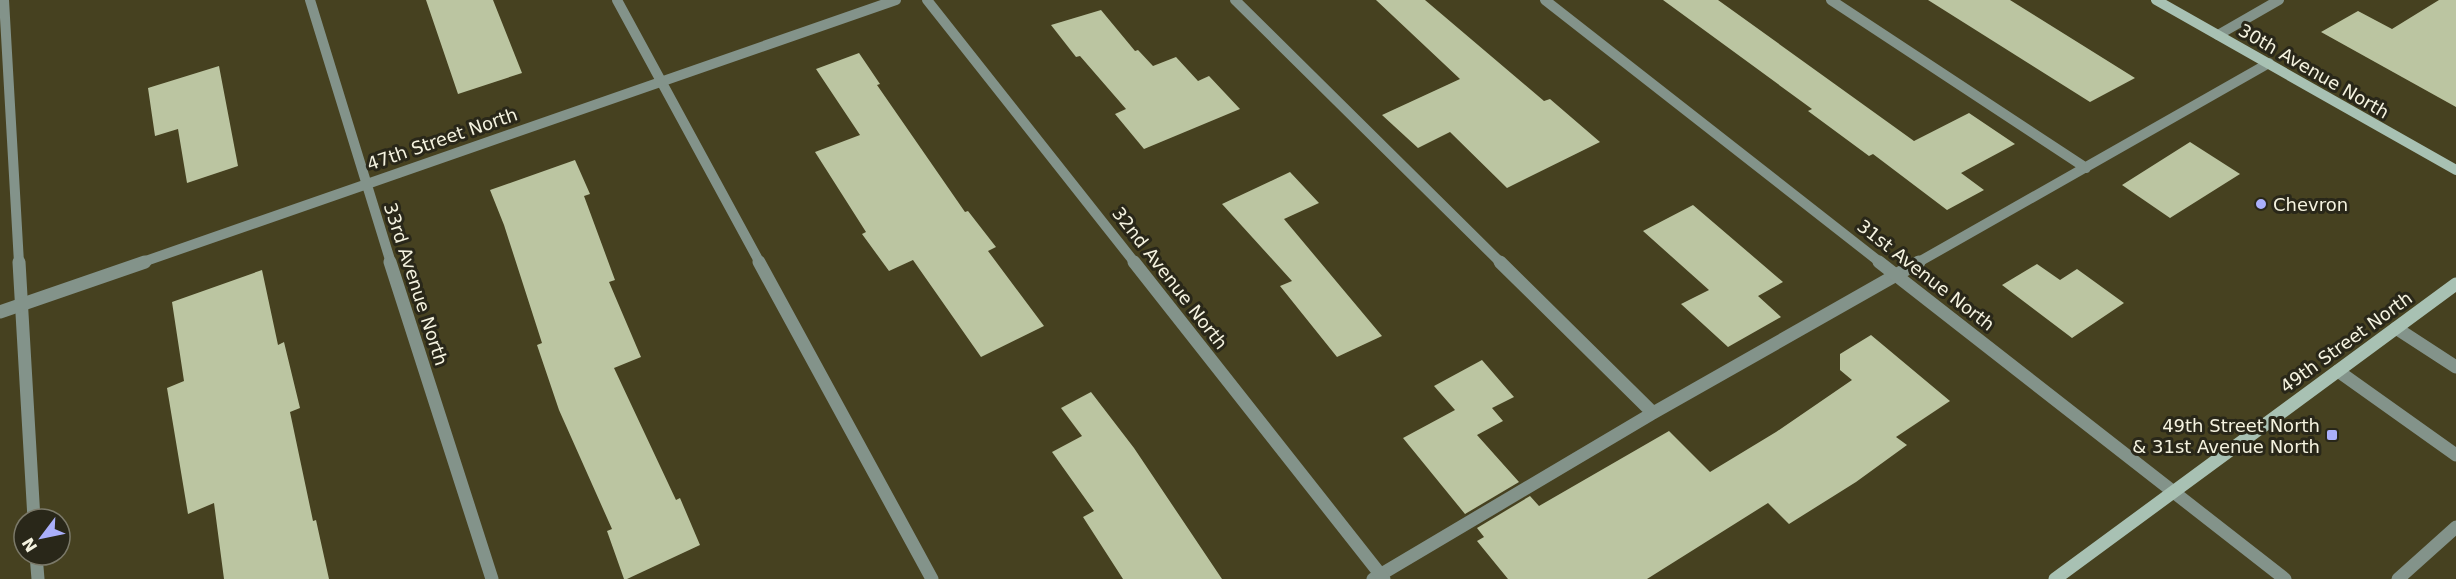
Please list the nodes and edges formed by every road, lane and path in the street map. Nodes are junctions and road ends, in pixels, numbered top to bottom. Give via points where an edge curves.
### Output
1 (4, 0) edge
2 (310, 0) edge
3 (617, 0) edge
4 (896, 0) edge
5 (927, 0) edge
6 (1235, 0) edge
7 (1545, 0) edge
8 (1831, 0) edge
9 (2156, 0) edge
10 (2278, 0) edge
11 (2218, 35) junction
12 (2269, 63) junction
13 (662, 81) junction
14 (2086, 168) junction
15 (2456, 170) edge
16 (365, 183) junction
17 (1898, 276) junction
18 (2456, 284) edge
19 (23, 304) junction
20 (0, 312) edge
21 (2396, 328) junction
22 (2456, 367) edge
23 (2338, 371) junction
24 (1653, 413) junction
25 (2456, 455) edge
26 (2174, 491) junction
27 (33, 507) edge
28 (2456, 527) edge
29 (1379, 577) edge
30 (492, 579) edge
31 (933, 579) edge
32 (2055, 579) edge
33 (2285, 579) edge
34 (2398, 579) edge

1 - 19 street
2 - 16 street, 33rd Avenue North
3 - 13 street
4 - 13 street, 47th Street North
5 - 29 street, 32nd Avenue North
6 - 24 street
7 - 17 street, 31st Avenue North
8 - 14 street
9 - 11 main road, 30th Avenue North
10 - 11 street
11 - 12 main road, 30th Avenue North
12 - 14 street
12 - 15 main road, 30th Avenue North
13 - 16 street, 47th Street North
13 - 31 street
14 - 17 street
16 - 19 street, 47th Street North
16 - 30 street, 33rd Avenue North
17 - 24 street
17 - 26 street, 31st Avenue North
18 - 21 main road, 49th Street North
19 - 20 street, 47th Street North
19 - 27 street
21 - 22 street
21 - 23 main road, 49th Street North
23 - 25 street
23 - 26 main road, 49th Street North
24 - 29 street
26 - 32 main road, 49th Street North
26 - 33 street, 31st Avenue North
28 - 34 street

